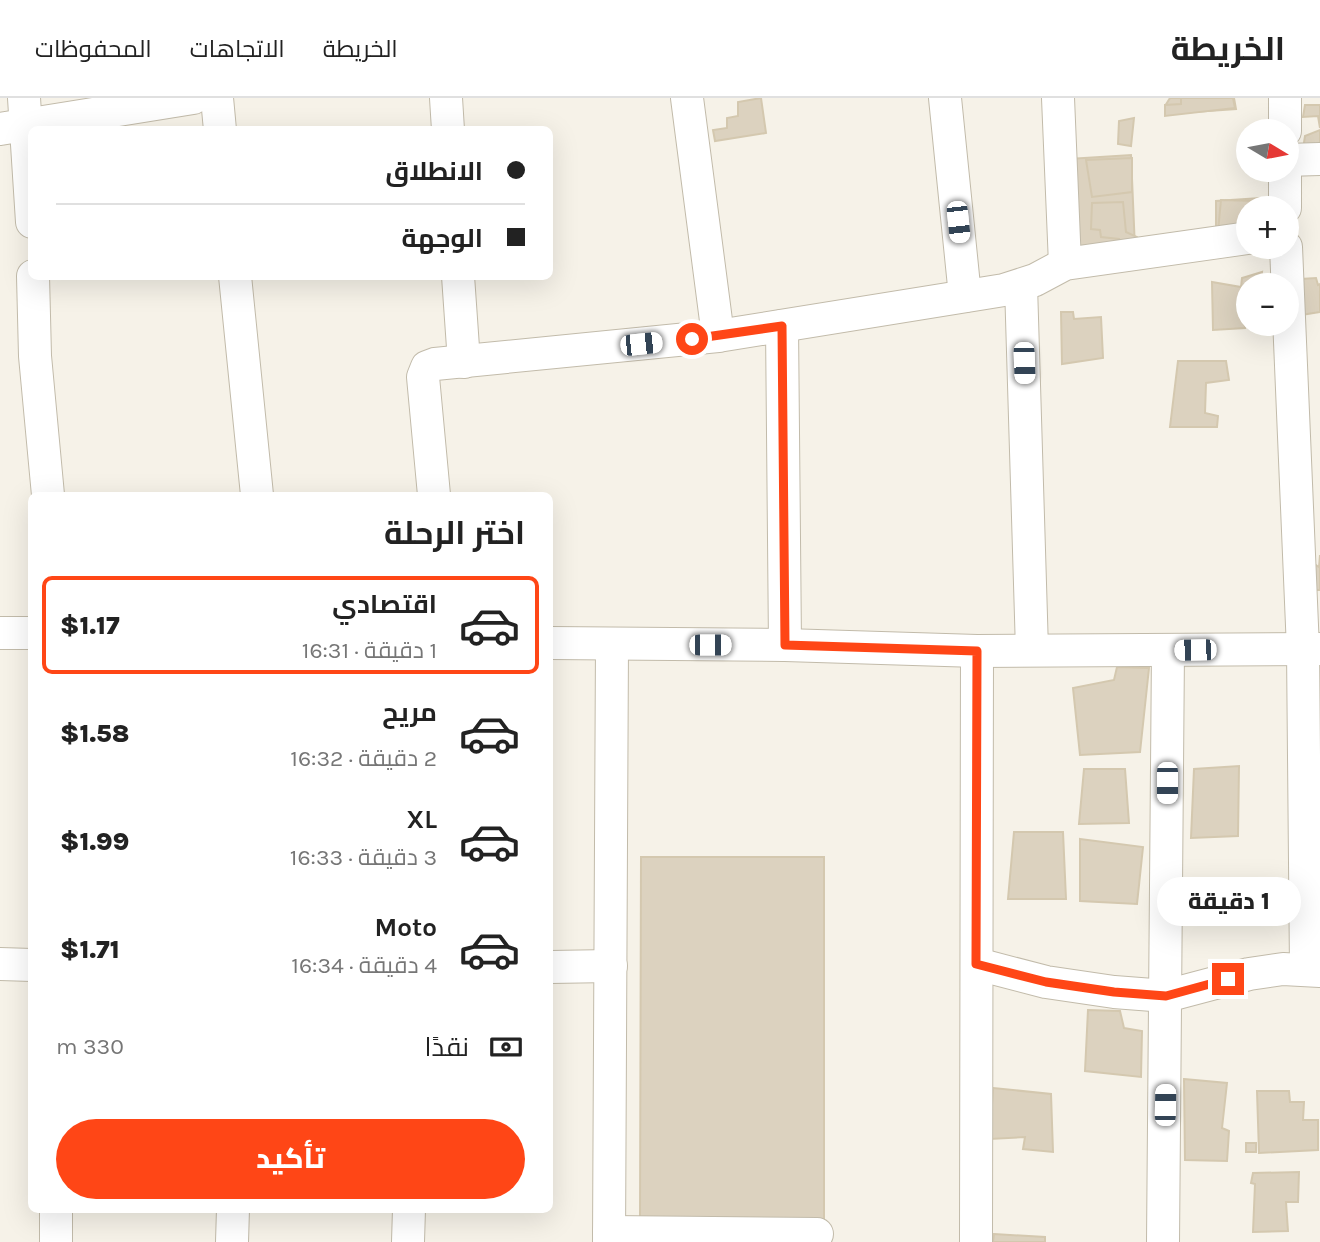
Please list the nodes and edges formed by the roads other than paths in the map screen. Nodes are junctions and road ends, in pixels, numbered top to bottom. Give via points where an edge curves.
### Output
1 (193, 98) edge
2 (217, 98) edge
3 (446, 98) edge
4 (687, 98) edge
5 (944, 98) edge
6 (1058, 98) edge
7 (1285, 98) edge
8 (16, 117) edge
9 (1285, 119) edge
10 (220, 126) edge
11 (448, 126) edge
12 (1320, 159) edge
13 (1299, 160) edge
14 (28, 196) edge
15 (1236, 240) edge
16 (1287, 259) edge
17 (1065, 264) junction
18 (33, 280) edge
19 (235, 280) edge
20 (458, 280) edge
21 (1021, 285) junction
22 (965, 296) junction
23 (782, 326) junction
24 (718, 337) junction
25 (464, 362) junction
26 (48, 492) edge
27 (257, 492) edge
28 (434, 492) edge
29 (0, 633) edge
30 (28, 633) edge
31 (553, 643) edge
32 (612, 644) junction
33 (785, 645) junction
34 (1311, 649) edge
35 (1032, 650) junction
36 (1168, 650) junction
37 (977, 651) junction
38 (0, 964) edge
39 (976, 964) junction
40 (28, 965) edge
41 (611, 966) junction
42 (553, 967) edge
43 (1313, 970) edge
44 (1166, 996) junction
45 (56, 1213) edge
46 (233, 1213) edge
47 (409, 1213) edge
48 (817, 1234) dead end
49 (609, 1237) edge
50 (56, 1242) edge
51 (232, 1242) edge
52 (408, 1242) edge
53 (976, 1242) edge
54 (1163, 1242) edge

1 - 8 street
2 - 10 street
3 - 11 street
4 - 24 street
5 - 22 street
6 - 17 street
7 - 9 street
8 - 14 street
12 - 13 street
15 - 17 street
16 - 34 street
17 - 21 street
18 - 26 street
19 - 27 street
20 - 25 street
21 - 22 street
21 - 35 street
22 - 23 street
23 - 24 street
23 - 33 street
24 - 25 street
25 - 28 street via 427,367 423,377
29 - 30 street
31 - 32 street
32 - 33 street
32 - 41 street
33 - 37 street
34 - 36 street
34 - 43 street
35 - 36 street
35 - 37 street
36 - 44 street
37 - 39 street
38 - 40 street
39 - 44 street via 1046,982
39 - 53 street
41 - 42 street
41 - 49 street
43 - 44 street via 1249,974
44 - 54 street
45 - 50 street
46 - 51 street
47 - 52 street
48 - 49 street

